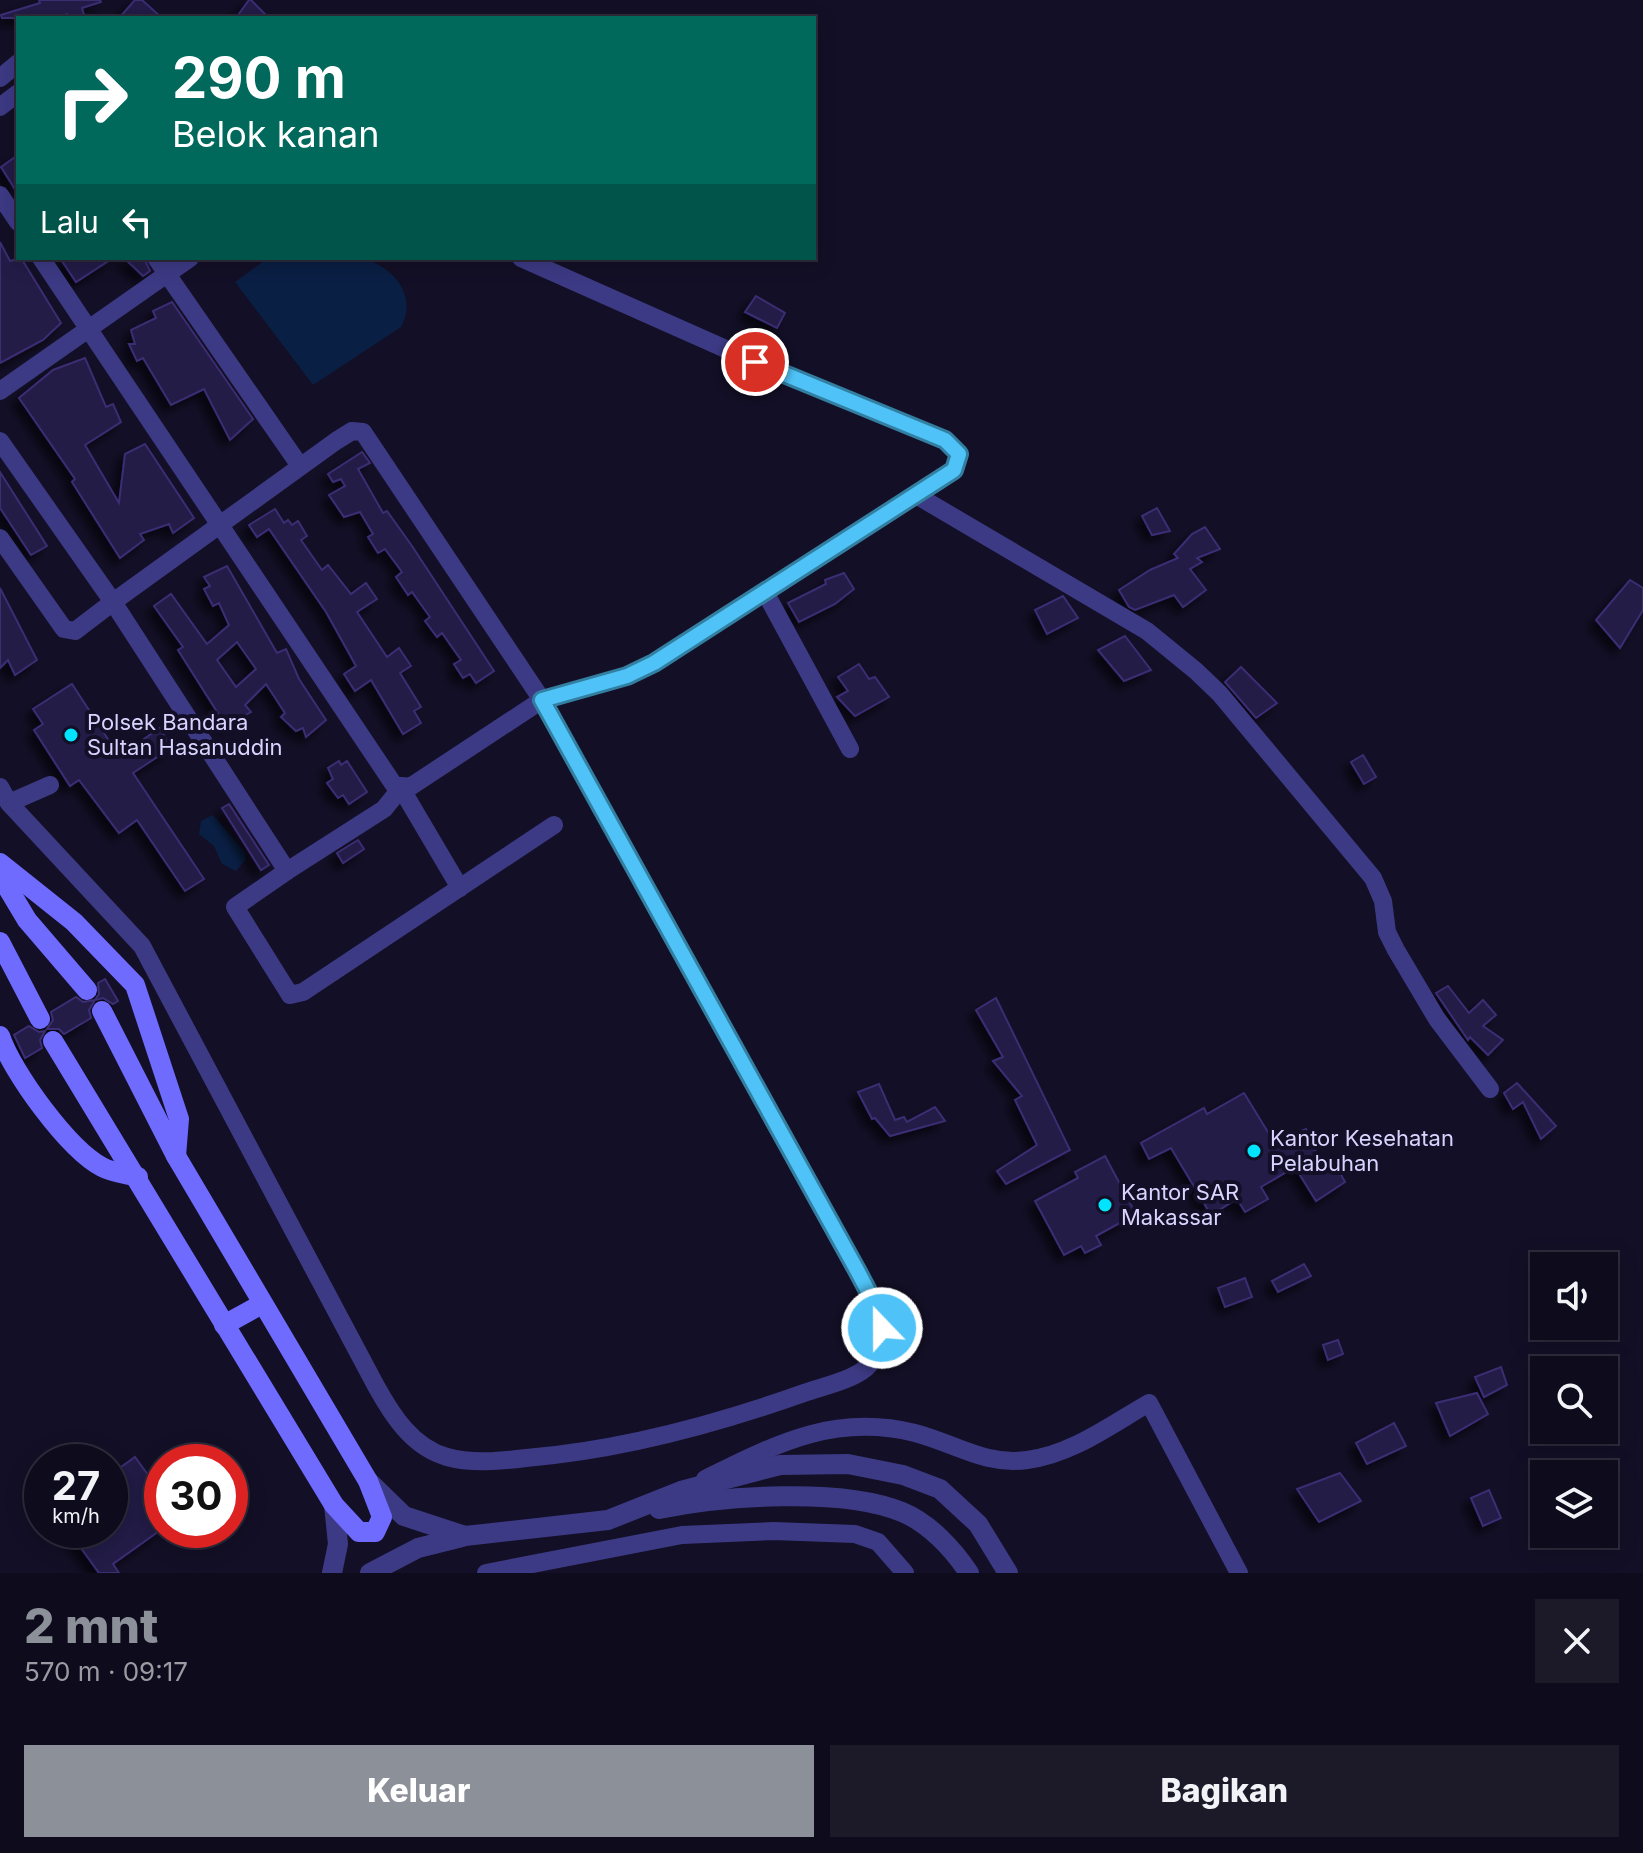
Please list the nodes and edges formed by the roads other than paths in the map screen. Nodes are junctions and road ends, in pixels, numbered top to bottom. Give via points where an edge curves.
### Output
1 (16, 65) edge
2 (0, 78) edge
3 (16, 95) edge
4 (0, 107) edge
5 (0, 195) edge
6 (16, 219) edge
7 (42, 260) edge
8 (157, 260) edge
9 (187, 260) edge
10 (526, 260) edge
11 (167, 274) junction
12 (89, 332) junction
13 (0, 391) edge
14 (0, 441) edge
15 (300, 466) junction
16 (916, 495) junction
17 (221, 524) junction
18 (0, 538) edge
19 (765, 592) junction
20 (113, 602) junction
21 (542, 700) junction
22 (850, 749) dead end
23 (50, 785) dead end
24 (401, 788) junction
25 (5, 795) edge
26 (554, 825) dead end
27 (0, 863) edge
28 (287, 871) junction
29 (0, 875) edge
30 (460, 888) junction
31 (0, 942) edge
32 (87, 990) dead end
33 (102, 1011) dead end
34 (40, 1019) dead end
35 (0, 1036) edge
36 (53, 1041) dead end
37 (1490, 1089) dead end
38 (176, 1156) junction
39 (138, 1177) junction
40 (262, 1304) junction
41 (224, 1325) junction
42 (368, 1481) junction
43 (681, 1491) junction
44 (334, 1505) junction
45 (608, 1520) junction
46 (465, 1536) junction
47 (332, 1573) edge
48 (370, 1573) edge
49 (486, 1573) edge
50 (905, 1573) edge
51 (969, 1573) edge
52 (1008, 1573) edge
53 (1239, 1573) edge

1 - 2 street
3 - 4 street
5 - 6 street
7 - 12 street
8 - 11 street
9 - 11 street
10 - 16 street via 945,440 959,454 959,462
11 - 12 street
11 - 15 street
12 - 13 street
12 - 17 street
14 - 20 street
15 - 17 street
15 - 21 street via 352,431 363,432
16 - 19 street
16 - 37 street via 1147,631 1220,694 1373,878 1396,950 1437,1019
17 - 20 street
17 - 24 street via 394,785
18 - 20 street via 69,632
19 - 21 street via 654,663
19 - 22 street
20 - 28 street
21 - 24 street
21 - 25 street via 858,1272 882,1328 876,1356 856,1374 742,1414 573,1455 476,1461 447,1457 419,1442 393,1416 142,946
23 - 25 street
24 - 28 street via 384,809
24 - 30 street
26 - 30 street
27 - 38 main road via 74,922 135,985 179,1119
28 - 30 street via 235,907 293,996
29 - 32 main road via 27,920
31 - 34 main road
33 - 38 main road
35 - 39 main road via 13,1067 79,1147 100,1166
36 - 39 main road
38 - 40 main road
39 - 41 main road
40 - 41 main road
40 - 42 main road
41 - 44 main road
42 - 44 main road via 382,1517 375,1532 359,1532
42 - 46 street via 404,1516
43 - 45 street
43 - 52 street via 780,1465 848,1464 903,1475 940,1489 978,1524
43 - 53 street via 782,1441 855,1425 917,1434 990,1460 1028,1460 1066,1450 1149,1403
44 - 47 street via 338,1544
45 - 46 street
45 - 51 street via 677,1505 769,1497 872,1503 904,1512 933,1531
46 - 48 street via 418,1548
49 - 50 street via 682,1535 773,1531 855,1534 878,1542

